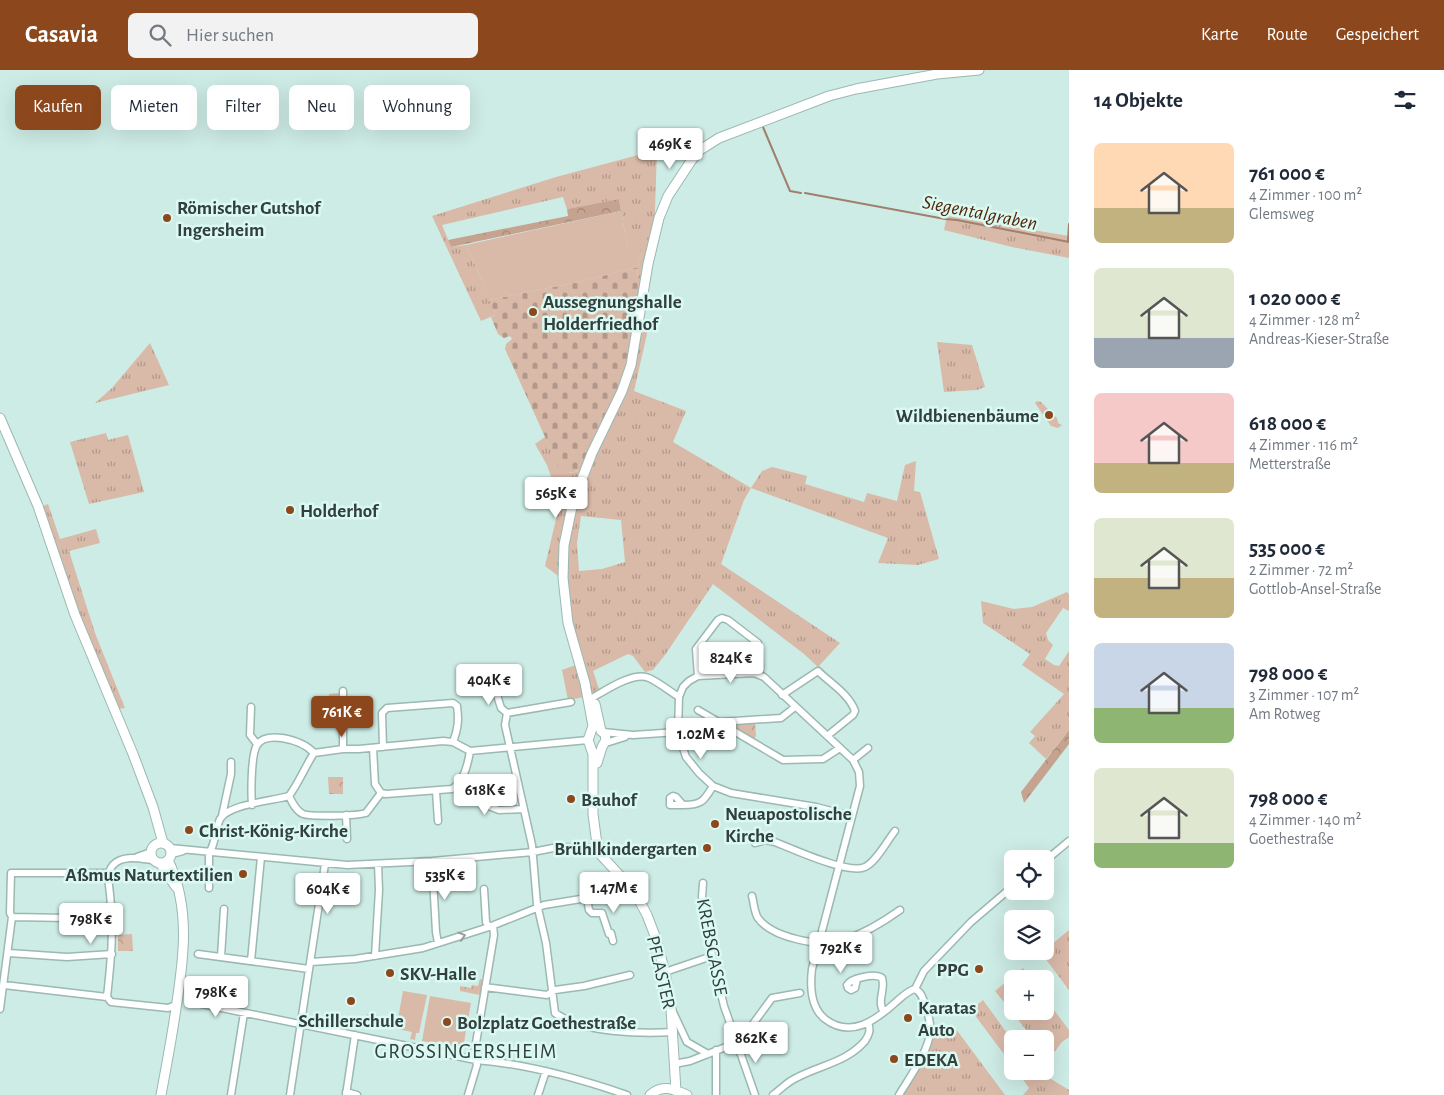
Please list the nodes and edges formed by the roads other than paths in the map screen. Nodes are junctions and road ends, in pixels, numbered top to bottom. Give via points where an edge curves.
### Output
1 (980, 70) edge
2 (0, 418) edge
3 (759, 674) junction
4 (698, 676) junction
5 (493, 682) dead end
6 (585, 683) junction
7 (343, 691) dead end
8 (782, 695) junction
9 (679, 697) junction
10 (592, 698) junction
11 (571, 702) dead end
12 (251, 707) dead end
13 (795, 707) junction
14 (698, 710) dead end
15 (322, 712) dead end
16 (342, 713) junction
17 (507, 713) junction
18 (719, 722) junction
19 (678, 732) junction
20 (633, 735) junction
21 (595, 736) junction
22 (827, 736) junction
23 (453, 742) junction
24 (257, 744) junction
25 (604, 745) junction
26 (384, 746) junction
27 (511, 747) junction
28 (373, 748) junction
29 (840, 748) junction
30 (868, 748) dead end
31 (343, 749) junction
32 (470, 751) junction
33 (314, 753) junction
34 (853, 760) junction
35 (231, 762) dead end
36 (594, 778) junction
37 (458, 786) junction
38 (713, 786) junction
39 (436, 790) junction
40 (381, 794) junction
41 (289, 796) junction
42 (252, 804) junction
43 (683, 805) dead end
44 (524, 809) junction
45 (346, 815) junction
46 (222, 816) junction
47 (851, 816) junction
48 (438, 821) dead end
49 (895, 831) dead end
50 (347, 839) dead end
51 (1069, 841) edge
52 (755, 843) dead end
53 (600, 846) junction
54 (533, 852) junction
55 (162, 853) junction
56 (209, 853) junction
57 (1054, 854) edge
58 (261, 857) junction
59 (432, 861) junction
60 (325, 864) junction
61 (378, 864) junction
62 (838, 866) junction
63 (108, 873) junction
64 (703, 883) dead end
65 (209, 888) dead end
66 (484, 889) dead end
67 (1004, 894) edge
68 (752, 896) dead end
69 (538, 907) junction
70 (224, 909) dead end
71 (900, 910) dead end
72 (112, 915) junction
73 (12, 917) junction
74 (489, 927) junction
75 (613, 941) dead end
76 (438, 943) junction
77 (819, 943) junction
78 (8, 953) junction
79 (112, 954) junction
80 (198, 954) dead end
81 (375, 956) junction
82 (712, 956) junction
83 (221, 957) junction
84 (251, 961) junction
85 (310, 966) junction
86 (665, 972) junction
87 (630, 975) dead end
88 (857, 979) dead end
89 (4, 985) junction
90 (485, 988) junction
91 (915, 989) junction
92 (552, 993) junction
93 (800, 993) dead end
94 (106, 997) junction
95 (192, 1002) dead end
96 (176, 1006) junction
97 (0, 1009) edge
98 (672, 1009) junction
99 (884, 1012) junction
100 (244, 1013) junction
101 (868, 1023) junction
102 (301, 1025) junction
103 (674, 1032) junction
104 (355, 1035) junction
105 (736, 1043) junction
106 (716, 1050) junction
107 (708, 1054) junction
108 (476, 1060) junction
109 (674, 1064) junction
110 (546, 1071) junction
111 (666, 1088) junction
112 (676, 1090) junction
113 (346, 1094) edge
114 (162, 1095) edge
115 (231, 1095) edge
116 (290, 1095) edge
117 (357, 1095) edge
118 (468, 1095) edge
119 (538, 1095) edge
120 (627, 1095) edge
121 (650, 1095) edge
122 (687, 1095) edge
123 (716, 1095) edge
124 (755, 1095) edge
125 (772, 1095) edge
126 (899, 1095) edge

1 - 6 street via 914,78 814,101 709,144 681,175 668,196 656,230 636,342 626,379 579,484 567,523 563,586 568,623
2 - 55 street via 41,514 75,615 128,740 157,821
3 - 4 street
3 - 4 street via 758,643 722,618 696,649
3 - 8 street
4 - 9 street via 689,681
5 - 17 street via 501,708
6 - 10 street
6 - 21 street
7 - 16 street
8 - 13 street
8 - 22 street via 814,672 825,676 855,711
9 - 10 street via 651,678 642,676 626,680
9 - 19 street
10 - 21 street
11 - 17 street
12 - 24 street via 250,735
13 - 18 street via 782,718
13 - 22 street
14 - 18 street
15 - 16 street
16 - 31 street
17 - 27 street via 505,725
18 - 29 street via 783,760 823,759
19 - 20 street
19 - 38 street via 691,765
20 - 21 street
20 - 25 street
21 - 25 street
21 - 25 street via 606,737
21 - 27 street
21 - 36 street
22 - 29 street
23 - 26 street
23 - 26 street via 459,720 457,706 453,703 387,708 382,713
23 - 32 street
24 - 33 street via 269,738 287,739 310,748
24 - 42 street
25 - 36 street
26 - 28 street
27 - 32 street
27 - 44 street
28 - 31 street
28 - 40 street via 375,784
29 - 34 street
30 - 34 street
31 - 33 street
32 - 37 street
33 - 41 street
34 - 47 street via 860,779
35 - 46 street
36 - 53 street, PFLASTER via 593,814
37 - 39 street
37 - 44 street via 499,810
38 - 43 street via 699,804
38 - 47 street via 731,793
39 - 40 street
39 - 48 street
40 - 45 street via 366,813
41 - 42 street
41 - 45 street via 298,811 304,814
42 - 46 street via 230,809
44 - 54 street
45 - 50 street
46 - 56 street
47 - 62 street
49 - 62 street via 863,868
51 - 57 street
52 - 62 street via 775,842
53 - 54 street via 558,847
53 - 86 street, PFLASTER via 640,901 656,936
54 - 59 street
54 - 69 street
55 - 56 street via 187,850
55 - 63 street via 119,860
55 - 96 street via 175,873 183,915 184,938
56 - 58 street
56 - 65 street
58 - 60 street
58 - 84 street
59 - 61 street
59 - 76 street
60 - 61 street
60 - 85 street
61 - 81 street
62 - 77 street
63 - 72 street
63 - 73 street via 11,873
64 - 82 street, KREBSGASSE via 702,897
66 - 74 street
67 - 91 street via 971,922 924,971
68 - 77 street via 756,913 767,927 791,938
69 - 74 street
69 - 75 street via 587,898 588,910 602,913
69 - 92 street
70 - 83 street
71 - 77 street via 876,927 840,941
72 - 73 street
72 - 79 street
73 - 78 street
76 -> 74 street
74 - 90 street via 494,935
76 - 81 street
77 - 101 street via 811,988 817,1009 827,1020 839,1026 856,1027
78 - 79 street via 67,957
78 - 89 street
79 - 94 street
80 - 83 street
81 - 85 street
82 - 86 street
82 - 105 street, KREBSGASSE
83 - 84 street
84 - 85 street
85 - 102 street
86 - 98 street, PFLASTER
87 - 92 street
88 - 99 street via 873,975 882,978 880,1004
89 - 94 street
89 - 97 street
90 - 92 street
90 - 108 street via 474,1055
91 - 99 street
91 - 126 street via 921,994 928,1014 929,1037
92 - 103 street via 555,1013 585,1025 642,1033
93 - 105 street via 772,998
94 - 96 street via 111,1002
95 - 100 street
96 - 114 street
98 - 103 street, PFLASTER
98 - 107 street via 687,1042
99 - 101 street
100 - 102 street
100 - 115 street
101 - 125 street via 870,1031 858,1049 847,1057 799,1076
102 - 104 street
102 - 116 street
103 - 109 street, PFLASTER
104 - 108 street
104 - 113 street
105 - 106 street
105 - 124 street, KREBSGASSE
106 - 107 street
106 - 123 street
107 - 109 street
108 - 110 street
108 - 118 street
109 - 111 street, PFLASTER
109 - 112 street, PFLASTER
110 - 119 street
110 - 120 street
111 - 112 street
111 - 121 street via 659,1088
112 - 122 street
113 - 117 street

